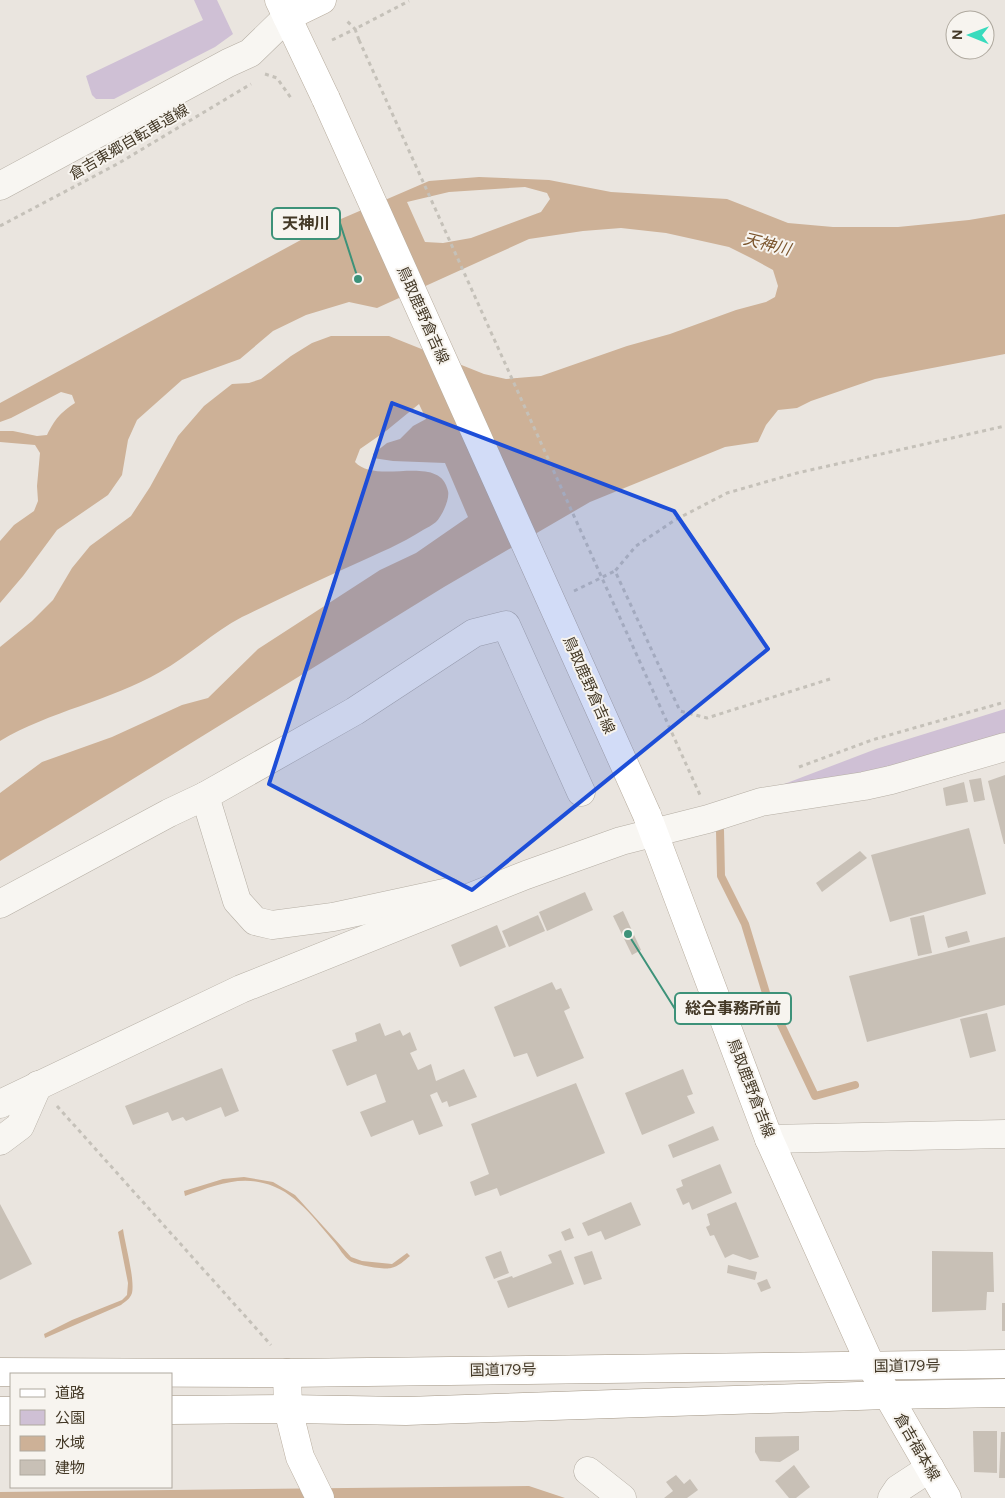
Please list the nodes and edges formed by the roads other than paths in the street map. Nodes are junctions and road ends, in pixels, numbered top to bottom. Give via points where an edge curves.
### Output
1 (322, 0) edge
2 (283, 8) edge
3 (0, 186) edge
4 (1005, 747) edge
5 (582, 792) dead end
6 (205, 796) junction
7 (651, 824) junction
8 (526, 875) junction
9 (0, 904) edge
10 (38, 1085) junction
11 (0, 1104) edge
12 (1005, 1134) edge
13 (770, 1139) junction
14 (0, 1141) edge
15 (1005, 1364) edge
16 (871, 1366) junction
17 (0, 1372) edge
18 (287, 1373) junction
19 (1005, 1393) edge
20 (888, 1395) junction
21 (288, 1409) junction
22 (172, 1410) edge
23 (930, 1468) junction
24 (588, 1471) dead end
25 (320, 1498) edge
26 (622, 1498) edge
27 (892, 1498) edge
28 (947, 1498) edge

1 - 2 main road
2 - 3 street via 250,53
2 - 7 main road, 鳥取鹿野倉吉線, bridge
4 - 7 street via 864,786
5 - 6 street via 506,625 474,633 355,711
6 - 8 street via 237,901 254,921 272,924 333,917
6 - 9 street
7 - 8 street via 621,841
7 - 13 main road, 鳥取鹿野倉吉線
8 - 10 street via 241,989
10 - 11 street
10 - 14 street via 20,1126
12 - 13 street
13 - 16 main road, 鳥取鹿野倉吉線
15 - 16 main road, 国道179号
16 - 18 main road, 国道179号
16 - 20 main road, 鳥取鹿野倉吉線
17 - 18 main road, 国道179号
18 - 21 main road
19 - 20 main road, 国道179号
20 - 21 main road, 国道179号 via 406,1411
20 - 23 main road, 倉吉福本線
21 - 22 main road, 国道179号
21 - 25 main road via 300,1457
23 - 27 street via 898,1489
23 - 28 main road, 倉吉福本線
24 - 26 street

